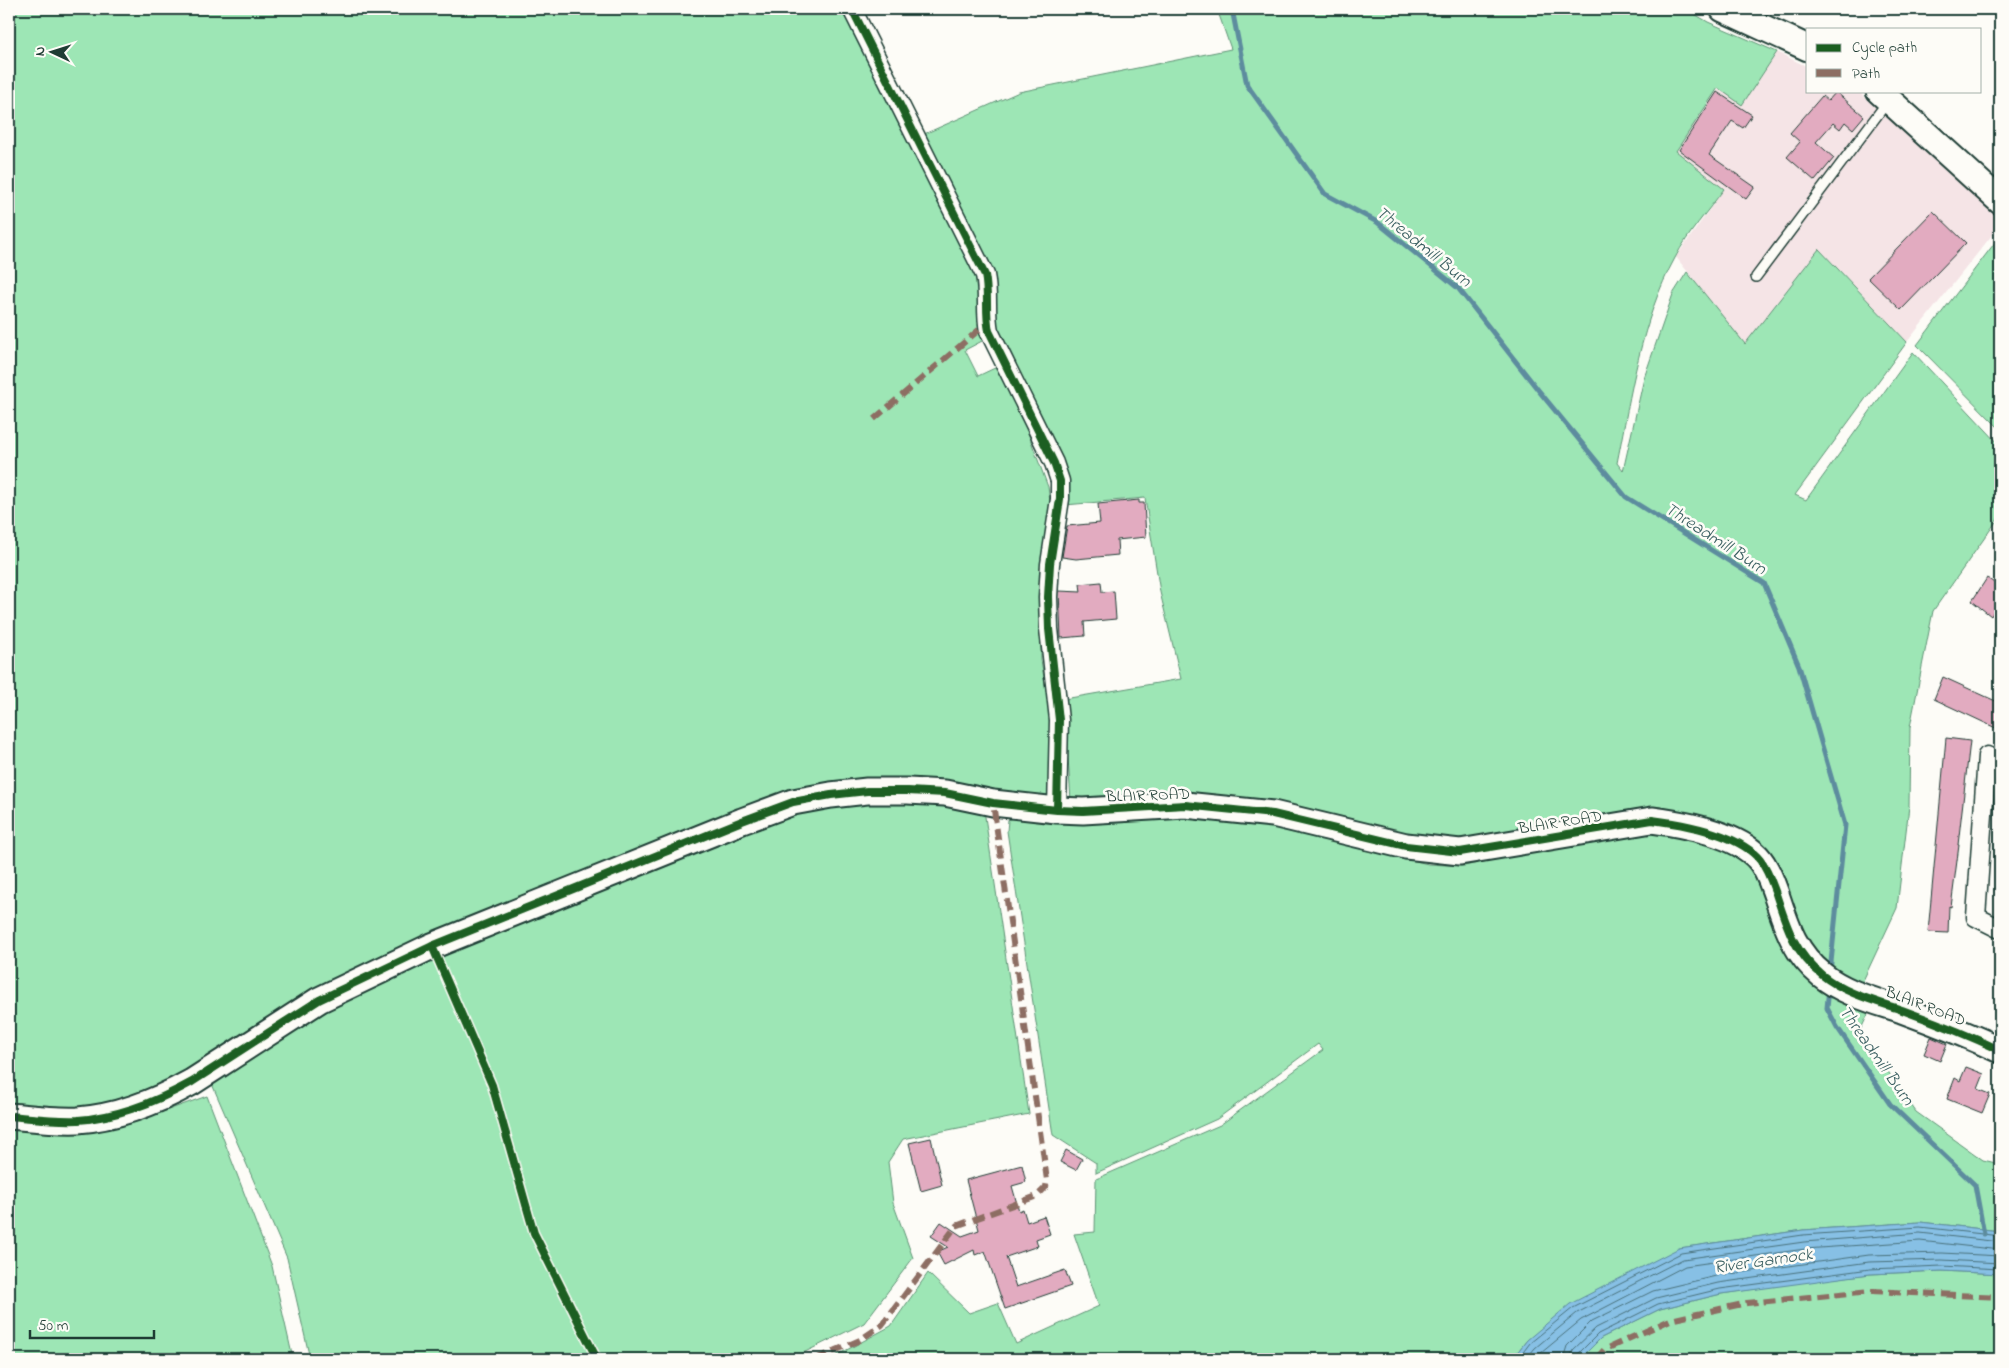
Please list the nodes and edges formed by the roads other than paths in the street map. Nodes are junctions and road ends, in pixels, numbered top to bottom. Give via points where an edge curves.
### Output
1 (852, 9) edge
2 (1724, 9) edge
3 (1806, 47) edge
4 (1884, 96) edge
5 (2000, 202) edge
6 (1756, 277) dead end
7 (2000, 763) edge
8 (1057, 810) junction
9 (2000, 930) edge
10 (2000, 1050) edge
11 (9, 1116) edge

1 - 8 street via 985,275 988,331 1060,481 1048,597 1059,720
2 - 3 street
4 - 5 street
4 - 6 lane
7 - 9 street via 1987,756 1976,917
8 - 10 street, BLAIR ROAD via 1185,804 1273,814 1406,846 1460,852 1652,820 1682,824 1745,847 1760,860 1770,876 1790,935 1802,956 1831,981 1855,994
8 - 11 street, BLAIR ROAD via 993,803 945,793 908,791 867,791 793,802 423,950 319,1000 171,1094 112,1114 77,1120

